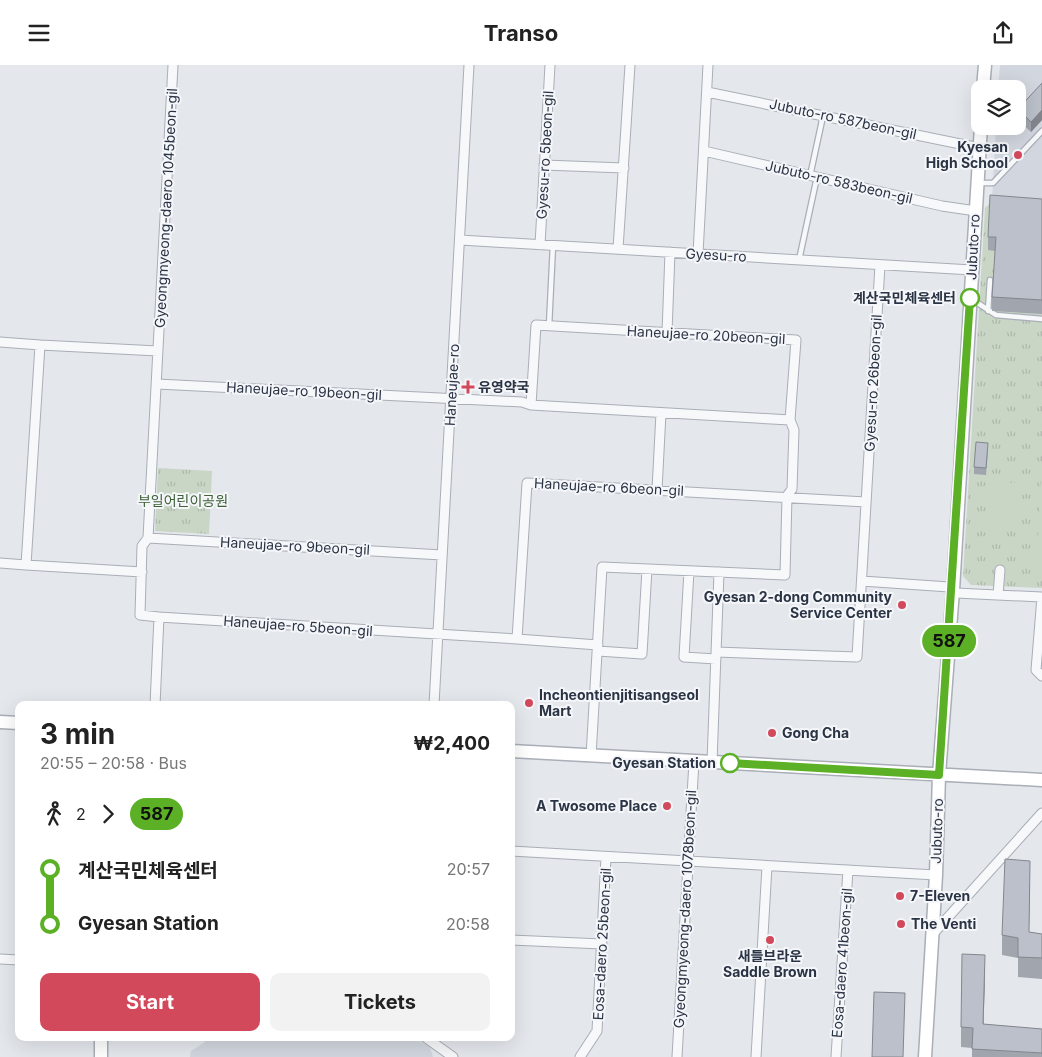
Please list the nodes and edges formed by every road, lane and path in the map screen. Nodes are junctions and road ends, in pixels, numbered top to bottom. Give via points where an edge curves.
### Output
1 (174, 65) edge
2 (469, 65) edge
3 (550, 65) edge
4 (630, 65) edge
5 (708, 65) edge
6 (984, 65) edge
7 (983, 80) edge
8 (707, 92) junction
9 (823, 115) junction
10 (1042, 131) edge
11 (981, 135) edge
12 (980, 148) junction
13 (704, 151) junction
14 (544, 165) junction
15 (624, 168) junction
16 (814, 177) junction
17 (977, 183) junction
18 (976, 211) junction
19 (460, 240) junction
20 (540, 245) junction
21 (554, 245) junction
22 (618, 249) junction
23 (670, 252) junction
24 (698, 254) junction
25 (799, 260) junction
26 (880, 265) junction
27 (972, 270) junction
28 (990, 280) dead end
29 (970, 298) junction
30 (988, 311) junction
31 (1042, 319) edge
32 (549, 326) junction
33 (667, 333) junction
34 (0, 343) edge
35 (40, 345) junction
36 (158, 351) junction
37 (157, 384) junction
38 (451, 399) junction
39 (531, 405) junction
40 (661, 413) junction
41 (790, 420) junction
42 (657, 490) junction
43 (788, 496) junction
44 (866, 502) junction
45 (148, 538) junction
46 (442, 555) junction
47 (0, 563) edge
48 (26, 565) junction
49 (647, 569) junction
50 (1000, 570) dead end
51 (689, 571) junction
52 (142, 572) junction
53 (719, 572) junction
54 (862, 581) junction
55 (953, 590) junction
56 (998, 595) junction
57 (1042, 597) edge
58 (159, 617) junction
59 (438, 634) junction
60 (517, 639) junction
61 (598, 648) junction
62 (716, 655) junction
63 (1042, 676) edge
64 (155, 701) edge
65 (434, 701) edge
66 (0, 722) edge
67 (15, 723) edge
68 (515, 751) edge
69 (592, 755) junction
70 (694, 761) junction
71 (712, 762) junction
72 (939, 775) junction
73 (1042, 780) edge
74 (1042, 813) edge
75 (515, 851) edge
76 (606, 857) junction
77 (688, 861) junction
78 (767, 866) junction
79 (848, 870) junction
80 (936, 875) junction
81 (932, 935) junction
82 (515, 939) edge
83 (602, 944) junction
84 (0, 959) edge
85 (15, 959) edge
86 (101, 1041) edge
87 (431, 1041) edge
88 (101, 1057) edge
89 (453, 1057) edge
90 (580, 1057) edge
91 (677, 1057) edge
92 (756, 1057) edge
93 (836, 1057) edge
94 (925, 1057) edge

1 - 36 street, Gyeongmyeong-daero 1045beon-gil
2 - 19 street, Haneujae-ro
3 - 14 street, Gyesu-ro 5beon-gil
4 - 15 street
5 - 8 street
6 - 7 main road
8 - 9 street, Jubuto-ro 587beon-gil
8 - 13 street
9 - 12 street, Jubuto-ro 587beon-gil
9 - 16 lane
10 - 17 lane via 993,183
11 - 12 main road, Jubuto-ro
12 - 17 main road, Jubuto-ro
13 - 16 street, Jubuto-ro 583beon-gil
13 - 24 street
14 - 15 street
14 - 20 street, Gyesu-ro 5beon-gil
15 - 22 street
16 - 18 street, Jubuto-ro 583beon-gil
16 - 25 lane
17 - 18 main road, Jubuto-ro
18 - 27 main road, Jubuto-ro
19 - 20 street, Gyesu-ro
19 - 38 street, Haneujae-ro
20 - 21 street, Gyesu-ro
21 - 22 street, Gyesu-ro
21 - 32 lane
22 - 23 street, Gyesu-ro
23 - 24 street, Gyesu-ro
23 - 33 street
24 - 25 street, Gyesu-ro
25 - 26 street, Gyesu-ro
26 - 27 street, Gyesu-ro
26 - 44 street, Gyesu-ro 26beon-gil
27 - 29 main road, Jubuto-ro
28 - 30 lane
29 - 30 lane
29 - 55 main road, Jubuto-ro
30 - 31 lane
32 - 33 street, Haneujae-ro 20beon-gil
32 - 39 street via 536,325
33 - 41 street, Haneujae-ro 20beon-gil via 796,340
34 - 35 street
35 - 36 street
35 - 48 street
36 - 37 street, Gyeongmyeong-daero 1045beon-gil
37 - 38 street, Haneujae-ro 19beon-gil
37 - 45 street, Gyeongmyeong-daero 1045beon-gil
38 - 39 street
38 - 46 street, Haneujae-ro
39 - 40 street
40 - 41 street
40 - 42 street
41 - 43 street via 794,430 792,489
42 - 43 street, Haneujae-ro 6beon-gil
42 - 60 street, Haneujae-ro 6beon-gil via 527,483
43 - 44 street, Haneujae-ro 6beon-gil
43 - 53 street via 785,575
44 - 54 street, Gyesu-ro 26beon-gil
45 - 46 street, Haneujae-ro 9beon-gil
45 - 52 street, Gyeongmyeong-daero 1045beon-gil via 142,546
46 - 59 street, Haneujae-ro
47 - 48 street
48 - 52 street
49 - 51 street
49 - 61 street via 602,567
49 - 61 street via 642,654
50 - 56 street
51 - 53 street
51 - 62 street via 684,657
52 - 58 street, Gyeongmyeong-daero 1045beon-gil via 140,615
53 - 62 street
54 - 55 street via 949,587
54 - 62 street, Gyesu-ro 26beon-gil via 857,657
55 - 56 street via 956,593
55 - 72 main road, Jubuto-ro
56 - 57 street
57 - 63 street via 1036,670
58 - 59 street, Haneujae-ro 5beon-gil
58 - 64 street
59 - 60 street
59 - 65 street, Haneujae-ro
60 - 61 street
61 - 69 street
62 - 71 street
66 - 67 main road
68 - 69 main road
69 - 70 main road
70 - 71 main road
70 - 77 street, Gyeongmyeong-daero 1078beon-gil
71 - 72 main road
72 - 73 main road
72 - 80 main road, Jubuto-ro
74 - 81 street
75 - 76 street
76 - 77 street
76 - 83 street, Eosa-daero 25beon-gil
77 - 78 street
77 - 91 street, Gyeongmyeong-daero 1078beon-gil
78 - 79 street
78 - 92 street
79 - 80 street
79 - 93 street, Eosa-daero 41beon-gil
80 - 81 main road, Jubuto-ro
81 - 94 main road, Jubuto-ro
82 - 83 street
83 - 90 street, Eosa-daero 25beon-gil via 597,1031
84 - 85 street
86 - 88 main road
87 - 89 street

